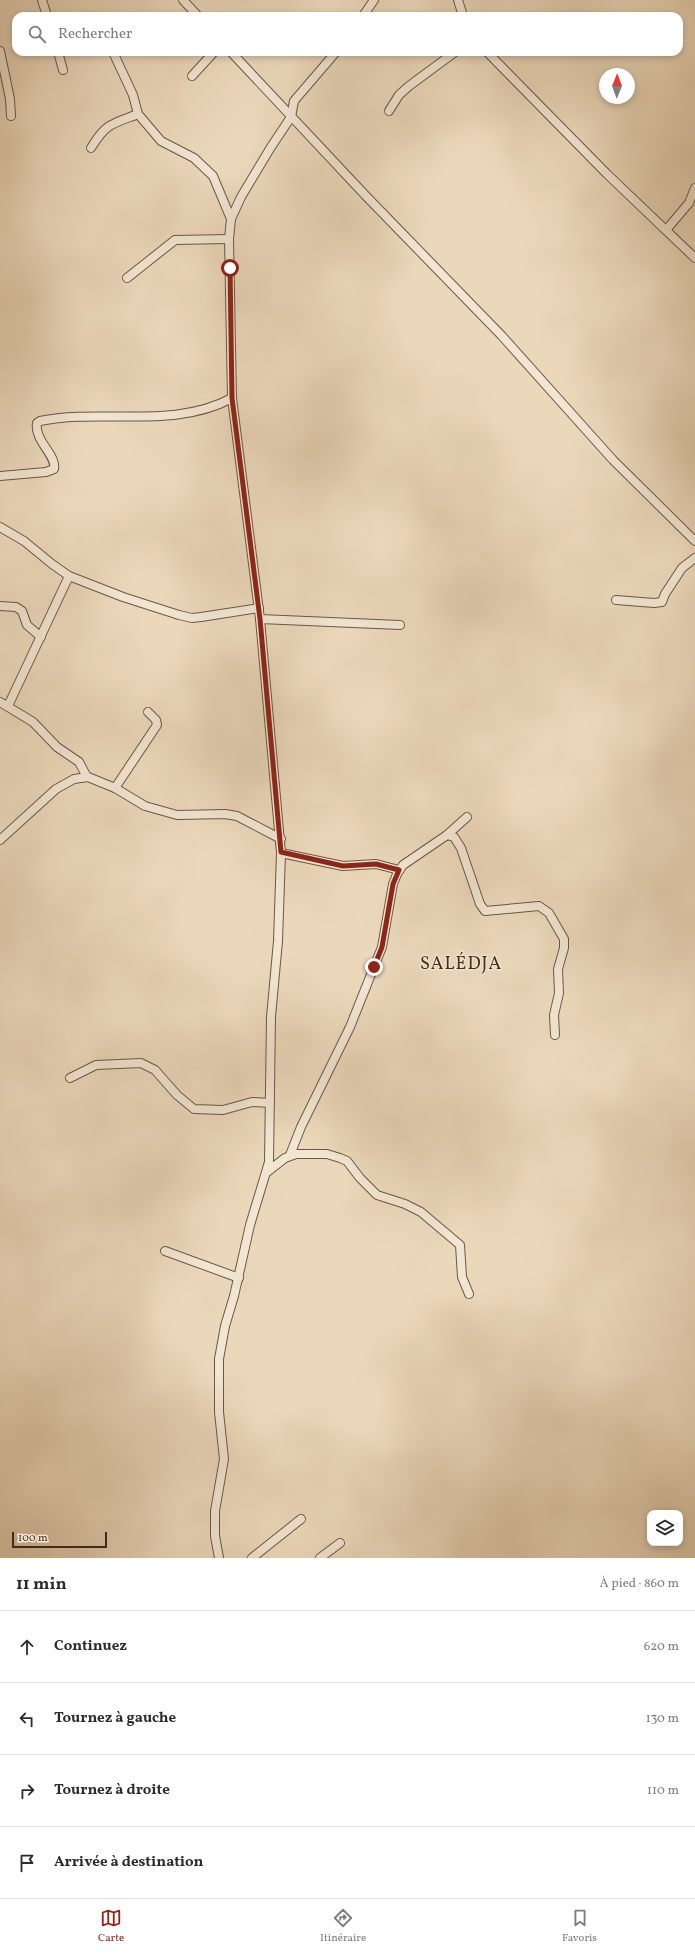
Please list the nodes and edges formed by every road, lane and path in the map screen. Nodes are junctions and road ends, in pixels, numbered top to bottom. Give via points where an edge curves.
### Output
1 (42, 0) edge
2 (183, 0) edge
3 (374, 0) edge
4 (458, 0) edge
5 (46, 12) edge
6 (194, 12) edge
7 (366, 12) edge
8 (462, 12) edge
9 (0, 51) edge
10 (59, 56) edge
11 (115, 56) edge
12 (210, 56) edge
13 (235, 56) edge
14 (333, 56) edge
15 (450, 56) edge
16 (491, 56) edge
17 (63, 70) dead end
18 (192, 76) dead end
19 (389, 111) dead end
20 (138, 114) junction
21 (10, 116) dead end
22 (291, 117) junction
23 (91, 148) dead end
24 (695, 188) edge
25 (231, 219) junction
26 (666, 230) junction
27 (229, 239) junction
28 (695, 258) edge
29 (127, 278) dead end
30 (232, 398) junction
31 (0, 476) edge
32 (0, 527) edge
33 (695, 541) edge
34 (695, 558) edge
35 (69, 576) junction
36 (616, 600) dead end
37 (0, 606) edge
38 (258, 608) junction
39 (260, 619) junction
40 (400, 625) dead end
41 (41, 637) junction
42 (4, 704) edge
43 (148, 712) dead end
44 (87, 777) junction
45 (115, 788) junction
46 (467, 817) dead end
47 (447, 835) junction
48 (281, 839) junction
49 (0, 840) edge
50 (281, 852) junction
51 (399, 870) junction
52 (555, 1035) dead end
53 (70, 1078) dead end
54 (270, 1103) junction
55 (290, 1155) junction
56 (267, 1172) junction
57 (165, 1251) dead end
58 (239, 1278) junction
59 (468, 1294) dead end
60 (301, 1519) dead end
61 (340, 1543) dead end
62 (219, 1558) edge
63 (252, 1558) edge
64 (320, 1558) edge

1 - 5 street
2 - 6 street
3 - 7 street
4 - 8 street
9 - 21 street via 10,99
10 - 17 street
11 - 20 street via 133,95
12 - 18 street
13 - 22 street
14 - 22 street via 294,101
15 - 19 street via 399,95
16 - 26 street
20 - 23 street via 114,123 102,131
20 - 25 street via 161,141 194,158 209,172 218,185
22 - 25 street via 256,172
22 - 33 street via 502,336 623,470
24 - 26 street via 689,203
25 - 27 street
26 - 28 street
27 - 29 street via 175,240
27 - 30 street
30 - 31 street via 212,407 182,415 40,421 37,423 37,433 53,462 54,469
30 - 38 street via 238,457 249,519
32 - 35 street via 24,541
34 - 36 street via 682,568 662,602
35 - 38 street via 123,597 187,617 215,616
35 - 41 street
37 - 41 street via 22,611 27,625
38 - 39 street
39 - 40 street
39 - 48 street
41 - 42 street
42 - 44 street via 33,722 57,747 79,762
43 - 45 street via 156,720 156,725
44 - 45 street
44 - 49 street via 74,779 56,788
45 - 48 street via 145,806 177,815 237,816
46 - 47 street
47 - 51 street
47 - 52 street via 454,837 461,848 480,904 485,911 540,906 555,922 564,939 558,969 559,993 554,1015
48 - 50 street
50 - 51 street via 343,866 376,864
50 - 54 street via 278,941 271,1017
51 - 55 street via 393,884 382,947 347,1034
53 - 54 street via 96,1065 141,1063 155,1070 177,1095 194,1109 223,1110 252,1102
54 - 56 street
55 - 56 street
55 - 59 street via 327,1154 347,1161 377,1195 405,1204 434,1223 461,1247 461,1270
56 - 58 street via 250,1225
57 - 58 street
58 - 62 street via 223,1333 219,1359 219,1412 224,1459 215,1511 215,1536
60 - 63 street
61 - 64 street

